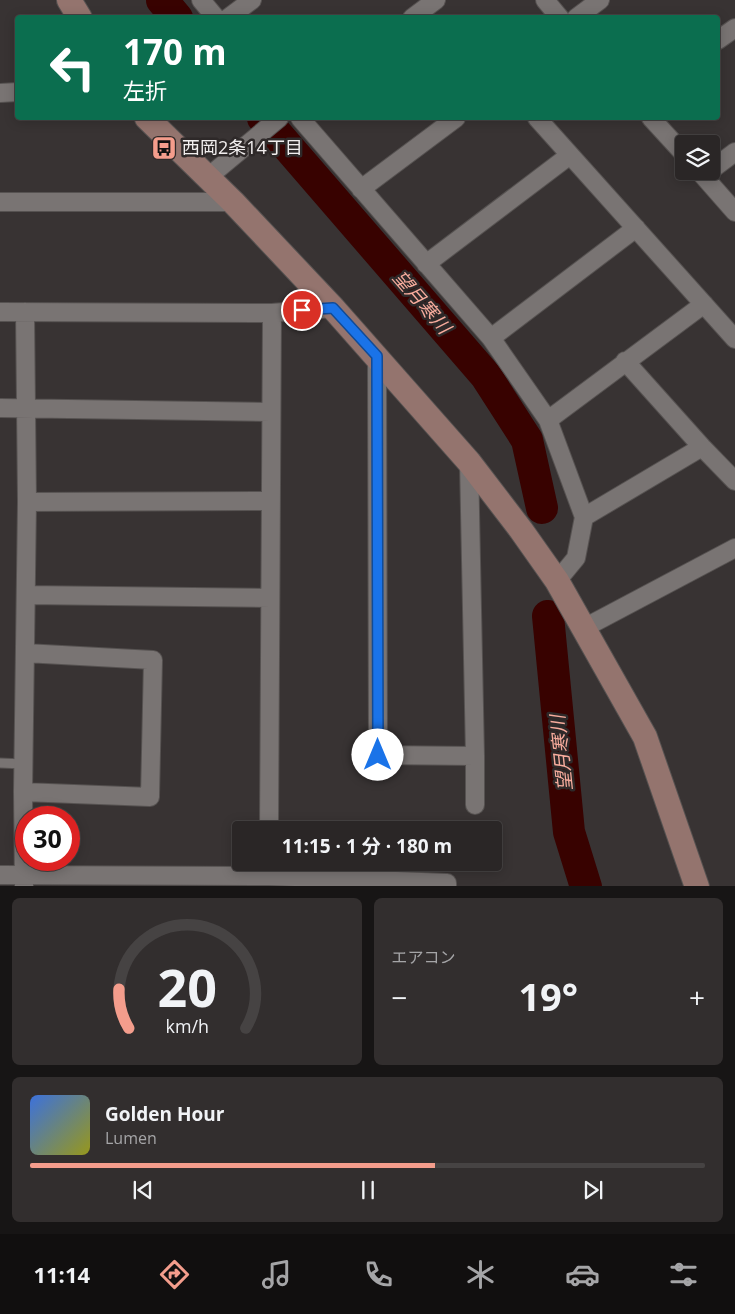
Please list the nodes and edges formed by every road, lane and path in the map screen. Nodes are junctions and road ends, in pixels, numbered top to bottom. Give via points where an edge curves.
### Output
1 (69, 0) edge
2 (200, 0) edge
3 (252, 0) edge
4 (436, 0) edge
5 (545, 0) edge
6 (600, 0) edge
7 (78, 15) edge
8 (213, 15) edge
9 (232, 15) edge
10 (416, 15) edge
11 (558, 15) edge
12 (580, 15) edge
13 (735, 28) edge
14 (720, 39) edge
15 (0, 92) edge
16 (15, 92) edge
17 (148, 120) edge
18 (277, 120) edge
19 (302, 120) edge
20 (453, 120) edge
21 (539, 120) edge
22 (653, 120) edge
23 (675, 144) edge
24 (735, 152) edge
25 (570, 155) junction
26 (720, 162) edge
27 (207, 178) junction
28 (712, 180) edge
29 (361, 188) junction
30 (0, 202) edge
31 (233, 202) junction
32 (735, 212) edge
33 (636, 228) junction
34 (426, 264) junction
35 (704, 304) junction
36 (333, 308) junction
37 (0, 312) edge
38 (24, 312) junction
39 (272, 313) junction
40 (491, 338) junction
41 (735, 338) edge
42 (377, 356) junction
43 (625, 361) junction
44 (0, 408) edge
45 (25, 408) junction
46 (270, 412) junction
47 (548, 420) junction
48 (702, 447) junction
49 (468, 462) junction
50 (735, 480) edge
51 (270, 501) junction
52 (27, 502) junction
53 (584, 517) junction
54 (735, 548) edge
55 (557, 581) junction
56 (26, 595) junction
57 (270, 598) junction
58 (584, 628) junction
59 (25, 654) junction
60 (475, 756) junction
61 (0, 763) edge
62 (24, 764) junction
63 (23, 792) junction
64 (475, 805) dead end
65 (269, 821) edge
66 (0, 875) edge
67 (269, 875) edge
68 (24, 881) edge
69 (447, 886) edge
70 (697, 886) edge

1 - 7 street
2 - 8 street
3 - 9 street
4 - 10 street
5 - 11 street
6 - 12 street
13 - 14 street
15 - 16 street
17 - 27 street
18 - 27 street
19 - 29 street
20 - 29 street
21 - 25 street
22 - 23 street
24 - 26 street
25 - 33 street
25 - 34 street
27 - 31 street
28 - 32 street
29 - 34 street
30 - 31 street
31 - 36 street
33 - 35 street
33 - 40 street
34 - 40 street
35 - 41 street
35 - 43 street
36 - 39 street
36 - 42 street
37 - 38 street
38 - 39 street
38 - 45 street
39 - 46 street
40 - 47 street
42 - 49 street
42 - 60 street via 378,755
43 - 47 street
43 - 48 street
44 - 45 street
45 - 46 street
45 - 52 street
46 - 51 street
47 - 53 street
48 - 50 street
48 - 53 street
49 - 55 street via 522,530
49 - 60 street
51 - 52 street
51 - 57 street
52 - 56 street
53 - 55 street via 576,558
54 - 58 street
55 - 58 street
56 - 57 street
56 - 59 street
57 - 65 street
58 - 70 street via 645,737
59 - 62 street
59 - 63 street via 153,660 150,797
60 - 64 street
61 - 62 lane
62 - 63 street
63 - 68 street
66 - 68 street
67 - 68 street
67 - 69 street via 447,883

